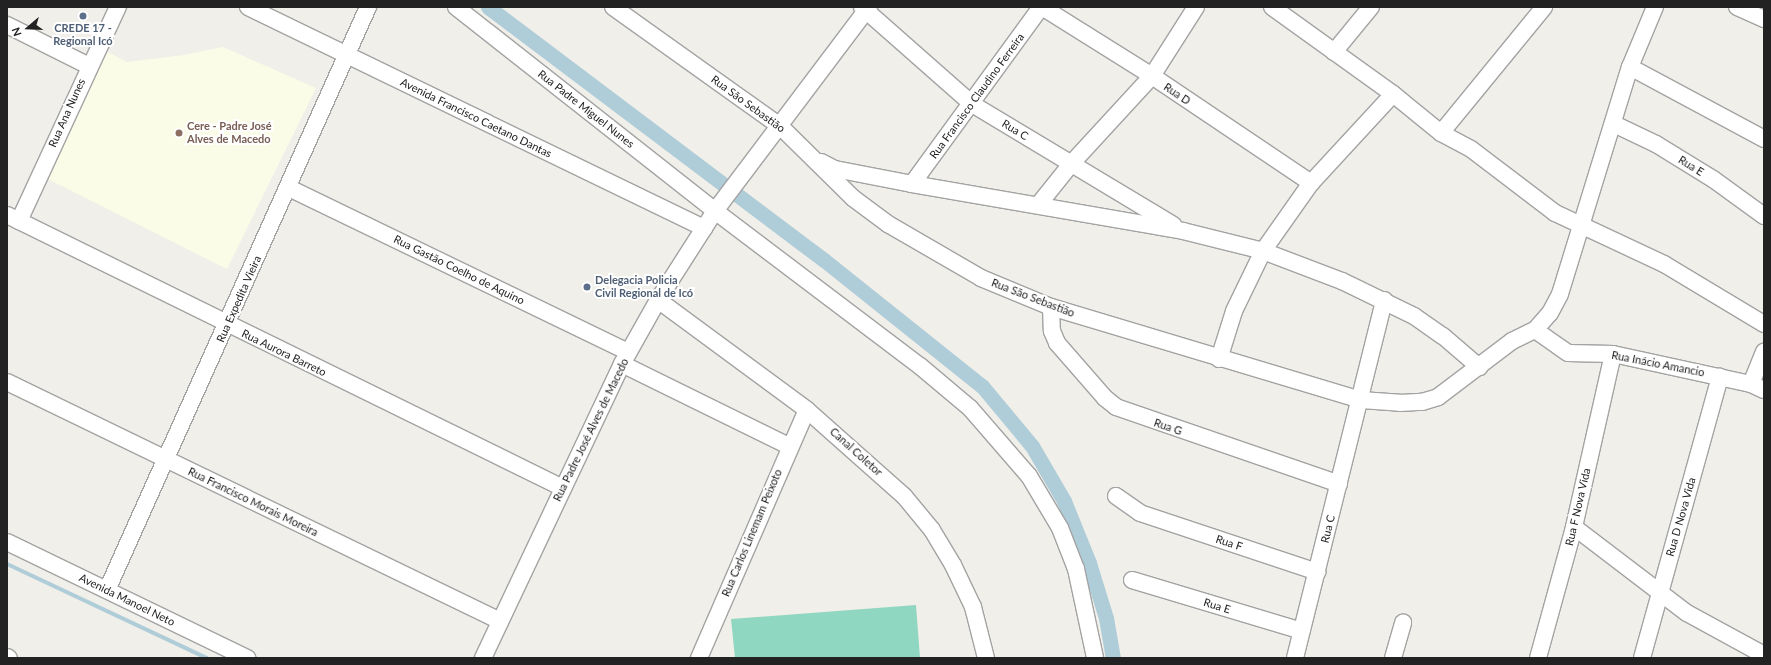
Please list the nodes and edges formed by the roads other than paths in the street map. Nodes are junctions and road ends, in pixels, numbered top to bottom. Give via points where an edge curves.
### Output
1 (118, 7) edge
2 (248, 7) edge
3 (368, 7) edge
4 (456, 7) edge
5 (613, 7) edge
6 (1041, 7) edge
7 (1196, 7) edge
8 (1272, 7) edge
9 (1371, 7) edge
10 (1544, 7) edge
11 (1655, 7) edge
12 (1737, 7) edge
13 (866, 8) edge
14 (1759, 13) edge
15 (7, 24) edge
16 (1334, 52) junction
17 (347, 56) junction
18 (88, 66) junction
19 (1630, 67) junction
20 (1152, 76) junction
21 (1393, 94) junction
22 (972, 104) junction
23 (1614, 124) junction
24 (781, 127) junction
25 (1441, 133) junction
26 (1764, 139) edge
27 (814, 159) junction
28 (1071, 164) junction
29 (1311, 183) junction
30 (912, 184) junction
31 (289, 188) junction
32 (1039, 204) junction
33 (720, 206) junction
34 (1764, 216) edge
35 (13, 218) edge
36 (1582, 226) junction
37 (704, 228) junction
38 (1183, 231) junction
39 (1263, 251) junction
40 (658, 300) junction
41 (1384, 300) junction
42 (1051, 307) junction
43 (1764, 324) edge
44 (227, 325) junction
45 (1534, 330) junction
46 (1764, 352) edge
47 (1613, 354) junction
48 (625, 358) junction
49 (1219, 359) junction
50 (1479, 367) junction
51 (1720, 377) junction
52 (7, 382) edge
53 (1758, 387) edge
54 (1361, 400) junction
55 (807, 410) junction
56 (789, 446) junction
57 (167, 461) junction
58 (1339, 484) junction
59 (563, 488) junction
60 (1116, 496) dead end
61 (1574, 528) junction
62 (7, 542) edge
63 (1317, 572) junction
64 (1132, 580) dead end
65 (108, 590) junction
66 (1660, 592) junction
67 (500, 621) junction
68 (1403, 622) dead end
69 (1302, 632) junction
70 (1762, 654) edge
71 (247, 658) edge
72 (482, 658) edge
73 (699, 658) edge
74 (986, 658) edge
75 (1095, 658) edge
76 (1296, 658) edge
77 (1393, 658) edge
78 (1538, 658) edge
79 (1642, 658) edge

1 - 18 street, Rua Ana Nunes
2 - 17 street, Avenida Francisco Caetano Dantas
3 - 17 street, Rua Expedita Vieira
4 - 33 street, Rua Padre Miguel Nunes
5 - 24 street, Rua São Sebastião
6 - 20 street, Rua D
6 - 22 street, Rua Francisco Claudino Ferreira
7 - 20 street
8 - 16 street
9 - 16 street
10 - 25 street
11 - 19 street
12 - 14 street
13 - 22 street, Rua C
13 - 24 street, Rua Padre José Alves de Macedo
15 - 18 street
16 - 21 street
17 - 31 street, Rua Expedita Vieira
17 - 37 street, Avenida Francisco Caetano Dantas
18 - 35 street, Rua Ana Nunes
19 - 23 street
19 - 26 street
20 - 28 street
20 - 29 street, Rua D
21 - 25 street
21 - 29 street
22 - 28 street, Rua C
22 - 30 street, Rua Francisco Claudino Ferreira
23 - 34 street, Rua E via 1656,144 1713,179
23 - 36 street
24 - 27 street, Rua São Sebastião
24 - 33 street, Rua Padre José Alves de Macedo
25 - 36 street via 1471,149 1555,213
27 - 30 street via 835,168
27 - 42 street, Rua São Sebastião via 853,198 888,224 981,278
28 - 32 street
28 - 38 street, Rua C
29 - 39 street
30 - 32 street
31 - 44 street, Rua Expedita Vieira
31 - 48 street, Rua Gastão Coelho de Aquino
32 - 38 street
33 - 37 street, Rua Padre José Alves de Macedo
33 - 75 street, Rua Padre Miguel Nunes via 970,408 1007,448 1029,476 1060,528 1076,569
35 - 44 street, Rua Aurora Barreto
36 - 43 street via 1685,275
36 - 45 street via 1560,294 1550,313
37 - 40 street, Rua Padre José Alves de Macedo
38 - 39 street
39 - 41 street
39 - 49 street via 1234,312
40 - 48 street, Rua Padre José Alves de Macedo
40 - 55 street, Canal Coletor
41 - 50 street via 1437,332
41 - 54 street, Rua C
42 - 49 street, Rua São Sebastião
42 - 58 street, Rua G via 1052,331 1057,342 1105,398 1116,407
44 - 57 street, Rua Expedita Vieira
44 - 59 street, Rua Aurora Barreto
45 - 47 street, Rua Inácio Amancio via 1568,353
45 - 50 street, Rua São Sebastião via 1512,341
46 - 53 street
47 - 51 street, Rua Inácio Amancio
47 - 61 street, Rua F Nova Vida
48 - 56 street, Rua Gastão Coelho de Aquino
48 - 59 street, Rua Padre José Alves de Macedo
49 - 54 street, Rua São Sebastião
50 - 54 street, Rua São Sebastião via 1438,397 1422,402
51 - 53 street, Rua Inácio Amancio
51 - 66 street, Rua D Nova Vida
52 - 57 street, Rua Francisco Morais Moreira
54 - 58 street, Rua C
55 - 56 street, Rua Carlos Linemam Peixoto
55 - 74 street, Canal Coletor via 904,496 932,530 954,565 973,607
56 - 73 street, Rua Carlos Linemam Peixoto
57 - 65 street, Rua Expedita Vieira
57 - 67 street, Rua Francisco Morais Moreira
58 - 63 street, Rua C
59 - 67 street, Rua Padre José Alves de Macedo
60 - 63 street, Rua F via 1140,513
61 - 66 street
61 - 78 street, Rua F Nova Vida
62 - 65 street, Avenida Manoel Neto
63 - 69 street, Rua C
64 - 69 street, Rua E
65 - 71 street, Avenida Manoel Neto
66 - 70 street via 1687,613
66 - 79 street, Rua D Nova Vida
67 - 72 street, Rua Padre José Alves de Macedo
68 - 77 street
69 - 76 street, Rua C

